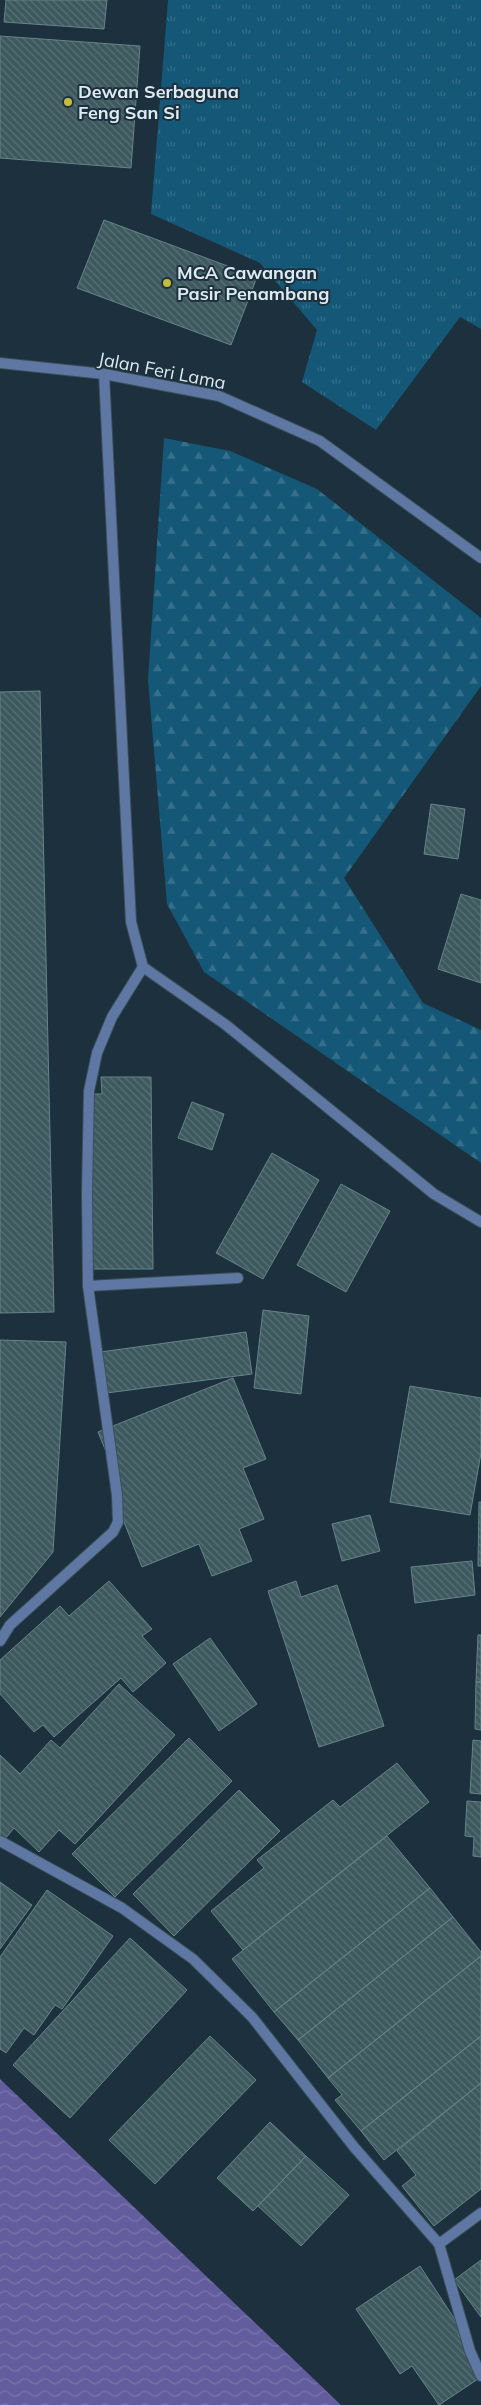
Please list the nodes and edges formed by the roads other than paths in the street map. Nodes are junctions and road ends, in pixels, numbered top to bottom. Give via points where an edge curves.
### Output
1 (0, 364) edge
2 (104, 374) junction
3 (481, 558) edge
4 (143, 967) junction
5 (481, 1222) edge
6 (238, 1278) dead end
7 (88, 1286) junction
8 (0, 1641) edge
9 (0, 1842) edge
10 (481, 2213) edge
11 (439, 2244) junction
12 (481, 2376) edge

1 - 2 street, Jalan Feri Lama
2 - 3 street, Jalan Feri Lama via 219,396 320,441
2 - 4 street via 131,922
4 - 5 street via 226,1025 434,1194
4 - 7 street via 112,1016 96,1054 89,1091
6 - 7 street
7 - 8 street via 118,1522 104,1543 64,1574 10,1626
9 - 11 street via 122,1908 193,1959 252,2017 354,2147
10 - 11 street
11 - 12 street via 470,2351

